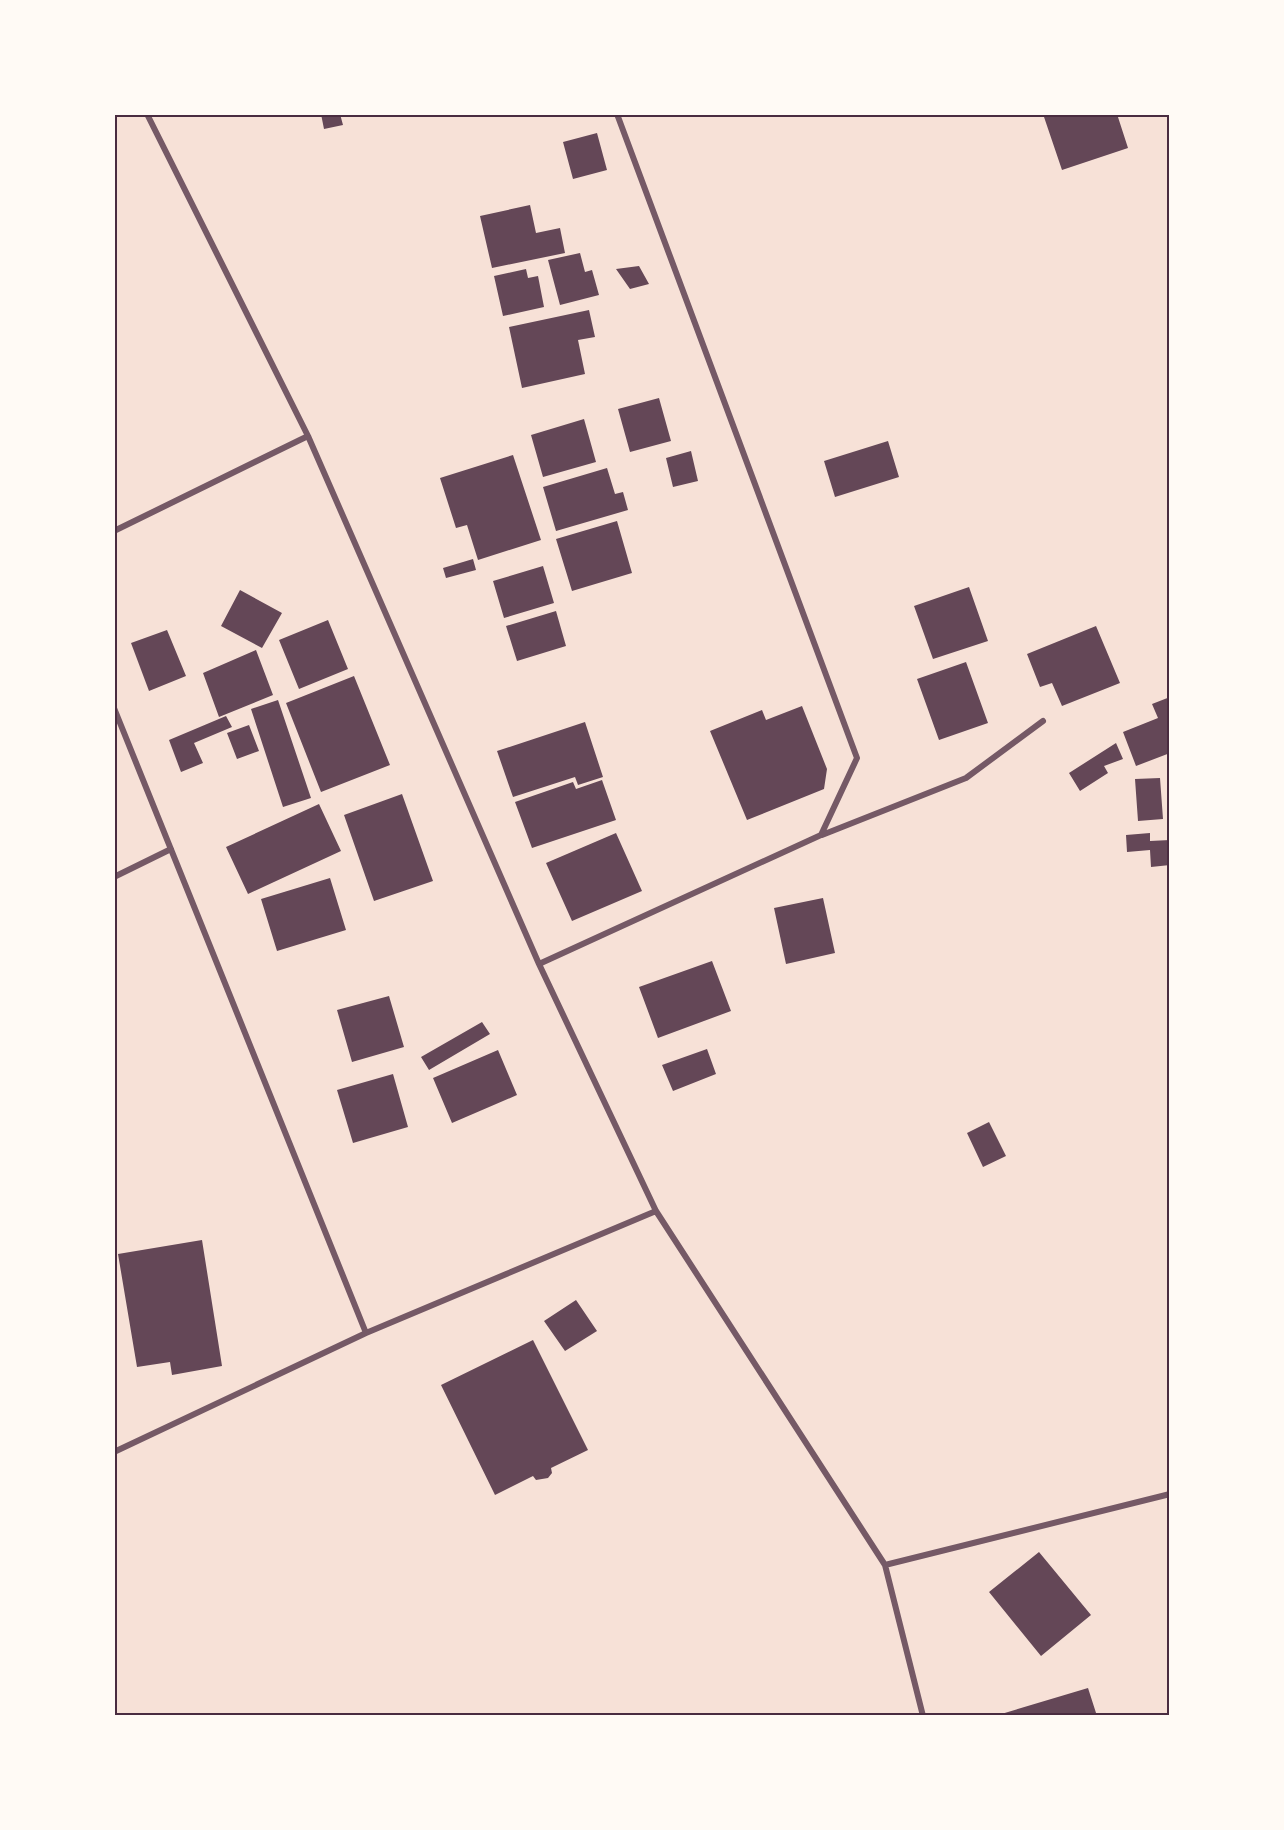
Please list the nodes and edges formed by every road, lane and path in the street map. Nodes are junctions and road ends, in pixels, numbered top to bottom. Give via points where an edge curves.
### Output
1 (147, 114) edge
2 (617, 114) edge
3 (308, 436) junction
4 (114, 531) edge
5 (114, 708) edge
6 (1043, 721) dead end
7 (821, 835) junction
8 (171, 849) junction
9 (114, 877) edge
10 (539, 964) junction
11 (656, 1211) junction
12 (366, 1333) junction
13 (114, 1452) edge
14 (1170, 1494) edge
15 (885, 1565) junction
16 (923, 1716) edge

1 - 3 street
2 - 7 street via 856,758
3 - 4 street
3 - 10 street
5 - 8 street
6 - 7 street via 966,778
7 - 10 street
8 - 9 street
8 - 12 street
10 - 11 street
11 - 12 street
11 - 15 street
12 - 13 street
14 - 15 street
15 - 16 street

